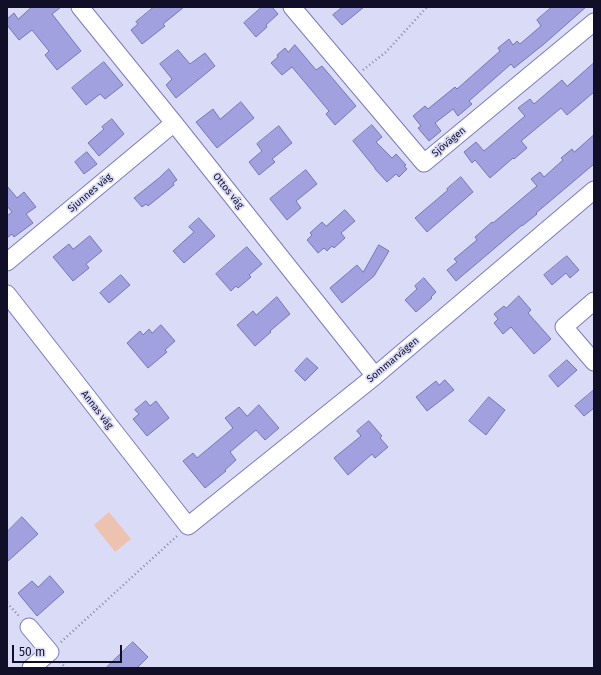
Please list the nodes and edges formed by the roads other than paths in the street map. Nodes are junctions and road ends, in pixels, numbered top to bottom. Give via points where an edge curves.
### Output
1 (80, 7) edge
2 (292, 7) edge
3 (594, 22) edge
4 (174, 123) junction
5 (594, 190) edge
6 (7, 262) edge
7 (7, 294) edge
8 (594, 301) edge
9 (594, 362) edge
10 (376, 376) junction
11 (188, 526) joint
12 (29, 627) dead end
13 (31, 668) edge

1 - 4 street, Ottos väg
2 - 3 street, Sjövägen via 424,163
4 - 6 street, Sjunnes väg
4 - 10 street, Ottos väg
5 - 10 street, Sommarvägen
7 - 11 street, Annas väg
8 - 9 street via 564,327
10 - 11 street, Sommarvägen
12 - 13 street via 50,652

